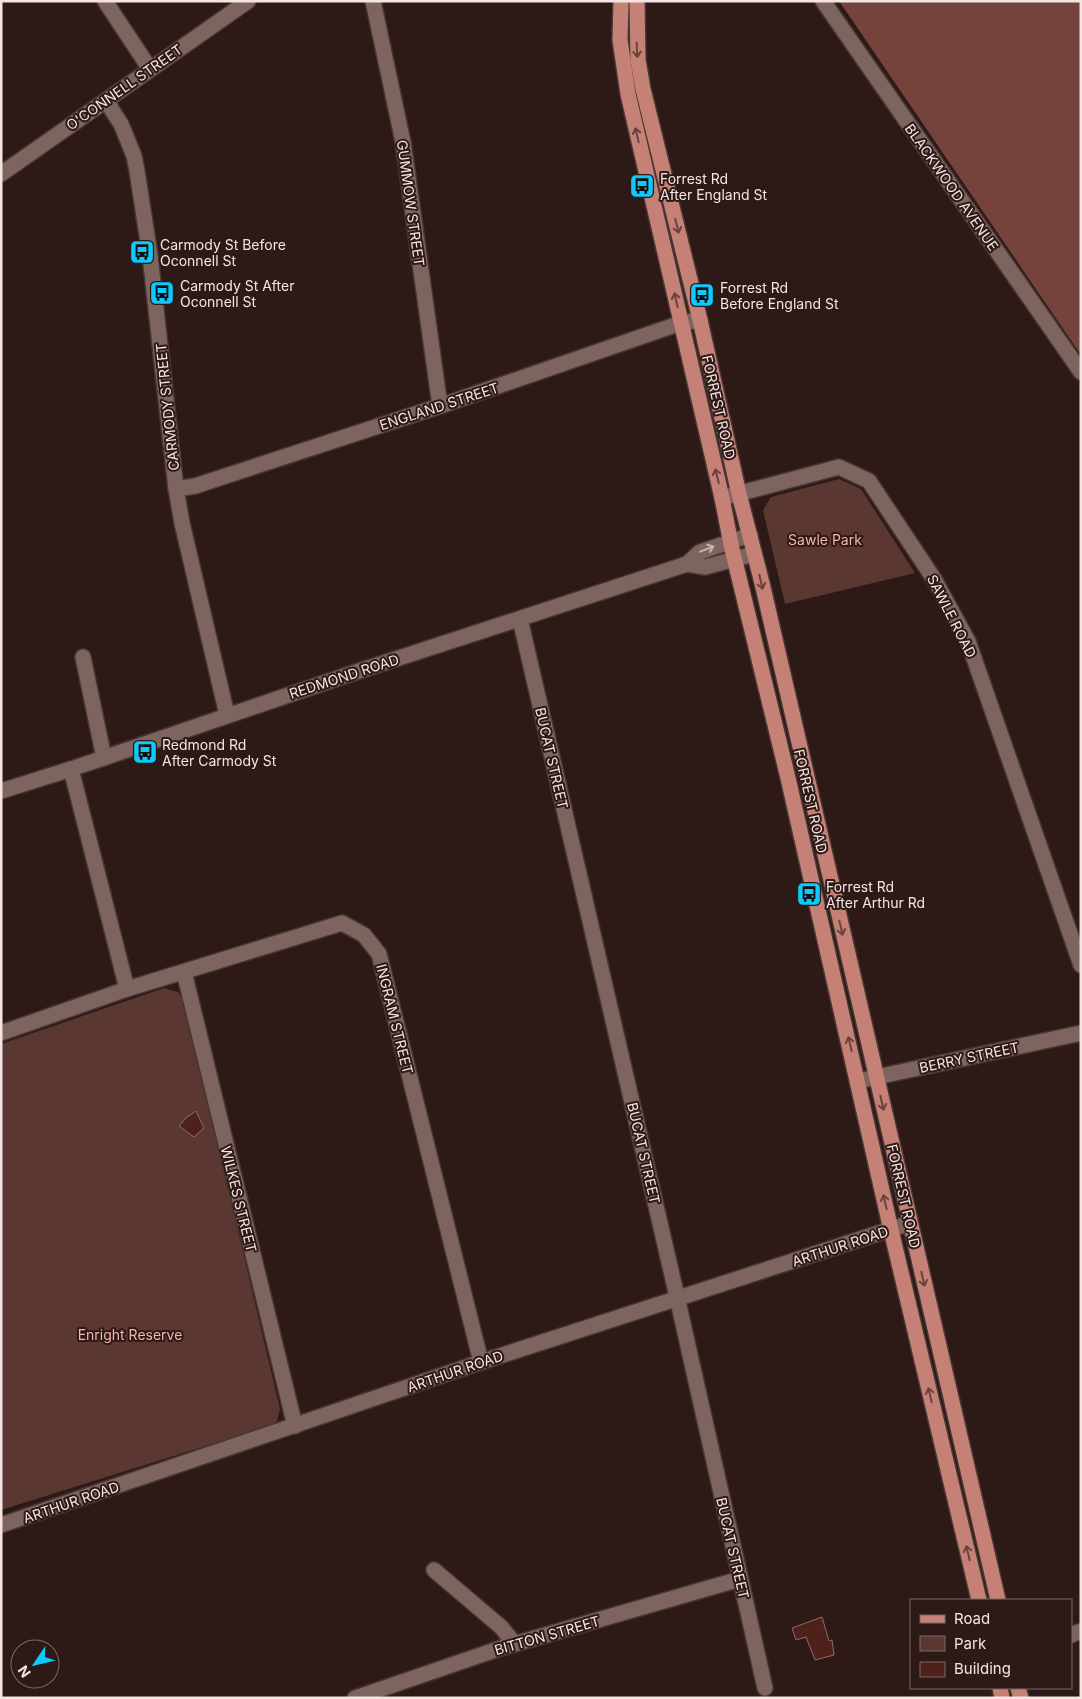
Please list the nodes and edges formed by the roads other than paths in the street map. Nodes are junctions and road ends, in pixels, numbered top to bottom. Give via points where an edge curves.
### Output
1 (105, 1) edge
2 (248, 1) edge
3 (373, 1) edge
4 (620, 1) edge
5 (637, 1) edge
6 (823, 1) edge
7 (150, 69) junction
8 (106, 101) junction
9 (1, 174) edge
10 (700, 320) junction
11 (681, 324) junction
12 (1081, 372) edge
13 (440, 406) junction
14 (176, 489) junction
15 (739, 494) junction
16 (722, 498) junction
17 (750, 535) junction
18 (731, 540) junction
19 (754, 554) junction
20 (735, 560) junction
21 (687, 564) junction
22 (520, 619) junction
23 (83, 657) dead end
24 (227, 715) junction
25 (104, 758) junction
26 (71, 769) junction
27 (1, 791) edge
28 (1081, 965) edge
29 (184, 972) junction
30 (127, 989) junction
31 (1, 1033) edge
32 (1081, 1033) edge
33 (876, 1077) junction
34 (858, 1081) junction
35 (910, 1223) junction
36 (891, 1230) junction
37 (677, 1298) junction
38 (480, 1362) junction
39 (295, 1426) junction
40 (1, 1525) edge
41 (434, 1570) dead end
42 (740, 1579) junction
43 (979, 1599) edge
44 (998, 1599) edge
45 (515, 1644) junction
46 (765, 1688) dead end
47 (355, 1698) edge

1 - 7 street
2 - 7 street, O'CONNELL STREET
3 - 13 street, GUMMOW STREET via 403,142
11 -> 4 main road, FORREST ROAD via 628,94 620,40
5 -> 10 main road, FORREST ROAD via 638,60 643,88
6 - 12 street, BLACKWOOD AVENUE
7 - 8 street, O'CONNELL STREET
8 - 9 street, O'CONNELL STREET
8 - 14 street, CARMODY STREET via 121,124 137,171 150,255
10 - 11 street, ENGLAND STREET
10 - 15 main road, FORREST ROAD
11 - 13 street, ENGLAND STREET
16 -> 11 main road, FORREST ROAD
13 - 14 street, ENGLAND STREET via 195,486
14 - 24 street, CARMODY STREET
15 - 16 street, SAWLE ROAD
15 - 17 main road, FORREST ROAD
15 - 28 street, SAWLE ROAD via 839,467 869,481 934,579 968,641
16 - 18 main road, FORREST ROAD
17 - 18 street, REDMOND ROAD
17 - 19 main road, FORREST ROAD
18 - 20 main road, FORREST ROAD
21 -> 18 street, REDMOND ROAD via 700,552
19 - 20 street, REDMOND ROAD
19 -> 33 main road, FORREST ROAD
20 - 21 street, REDMOND ROAD via 705,567
34 -> 20 main road, FORREST ROAD
21 - 22 street, REDMOND ROAD
22 - 24 street, REDMOND ROAD
22 - 37 street, BUCAT STREET
23 - 25 street
24 - 25 street, REDMOND ROAD
25 - 26 street, REDMOND ROAD
26 - 27 street, REDMOND ROAD
26 - 30 street
29 - 30 street, INGRAM STREET
29 - 38 street, INGRAM STREET via 342,923 364,935 379,954
29 - 39 street, WILKES STREET
30 - 31 street, INGRAM STREET
32 - 33 street, BERRY STREET
33 - 34 street, BERRY STREET
33 -> 35 main road, FORREST ROAD
36 -> 34 main road, FORREST ROAD
35 - 36 street, ARTHUR ROAD
35 -> 44 main road, FORREST ROAD
36 - 37 street, ARTHUR ROAD
43 -> 36 main road, FORREST ROAD
37 - 38 street, ARTHUR ROAD
37 - 42 street, BUCAT STREET
38 - 39 street, ARTHUR ROAD
39 - 40 street, ARTHUR ROAD
41 - 45 street via 501,1627
42 - 45 street, BITTON STREET
42 - 46 street, BUCAT STREET
45 - 47 street, BITTON STREET

